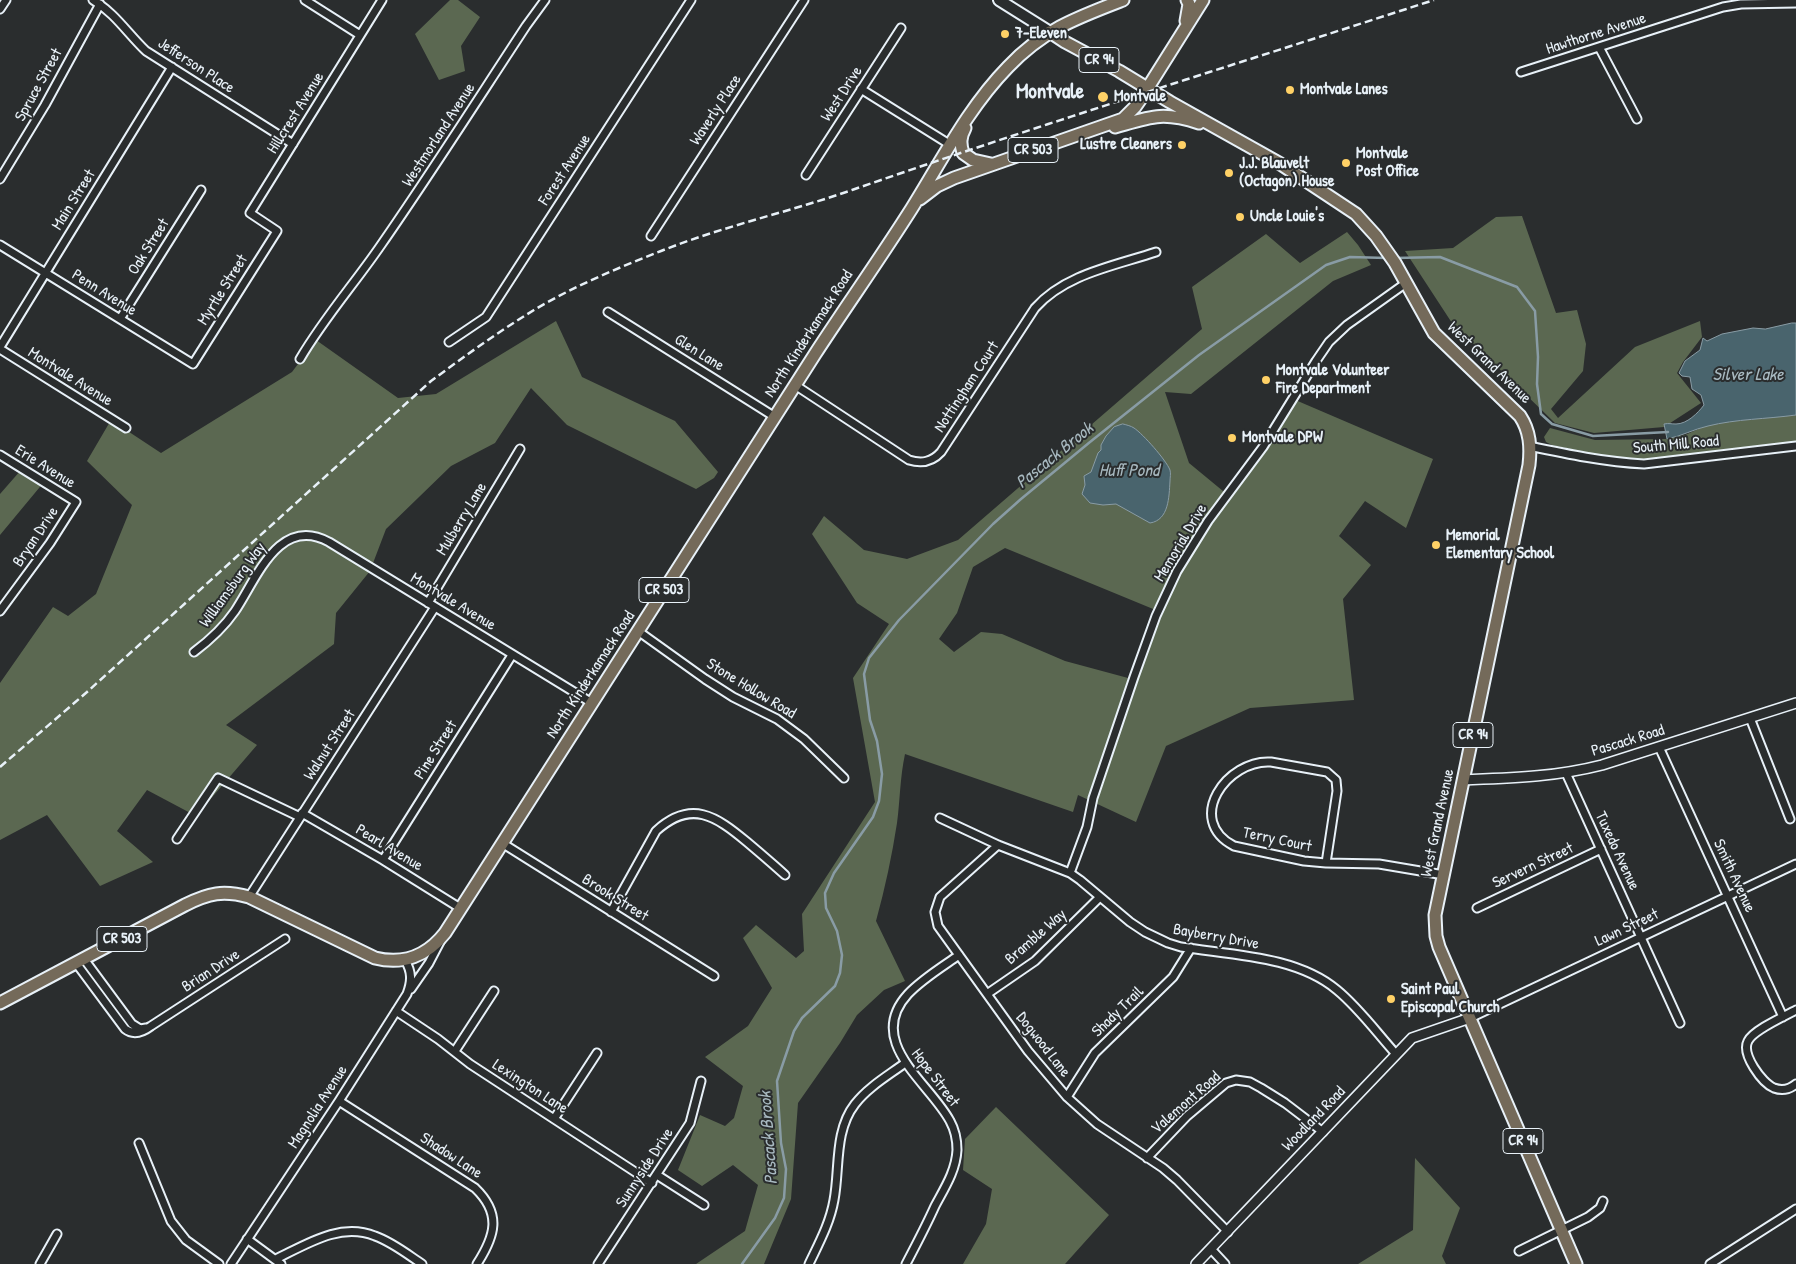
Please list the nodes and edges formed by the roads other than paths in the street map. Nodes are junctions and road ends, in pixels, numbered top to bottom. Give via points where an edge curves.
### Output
1 (6, 0) edge
2 (305, 0) edge
3 (382, 0) edge
4 (545, 0) edge
5 (691, 0) edge
6 (804, 0) edge
7 (999, 0) edge
8 (1123, 0) edge
9 (1187, 0) edge
10 (1203, 0) edge
11 (96, 2) edge
12 (1796, 3) edge
13 (0, 9) edge
14 (901, 28) dead end
15 (1050, 32) junction
16 (1181, 34) junction
17 (360, 35) junction
18 (1598, 47) junction
19 (172, 67) junction
20 (1522, 72) dead end
21 (1148, 87) junction
22 (861, 89) junction
23 (979, 102) junction
24 (1637, 119) dead end
25 (1212, 124) junction
26 (1098, 128) junction
27 (293, 144) junction
28 (949, 144) junction
29 (963, 153) junction
30 (992, 164) junction
31 (806, 175) dead end
32 (0, 179) edge
33 (201, 190) dead end
34 (912, 208) junction
35 (277, 230) joint
36 (651, 236) dead end
37 (0, 244) edge
38 (1156, 252) dead end
39 (45, 273) junction
40 (1406, 283) junction
41 (608, 312) dead end
42 (120, 319) junction
43 (449, 342) dead end
44 (0, 348) edge
45 (300, 359) dead end
46 (193, 364) joint
47 (795, 385) junction
48 (775, 417) junction
49 (126, 428) dead end
50 (1529, 446) junction
51 (1796, 446) edge
52 (520, 449) dead end
53 (0, 455) edge
54 (76, 502) joint
55 (295, 538) joint
56 (428, 603) junction
57 (435, 607) junction
58 (0, 611) edge
59 (638, 631) junction
60 (194, 652) dead end
61 (512, 654) junction
62 (592, 703) junction
63 (1796, 703) edge
64 (1750, 718) junction
65 (1659, 747) junction
66 (1566, 773) junction
67 (844, 778) dead end
68 (1463, 780) junction
69 (301, 815) junction
70 (940, 818) dead end
71 (1790, 819) dead end
72 (177, 839) dead end
73 (502, 844) junction
74 (998, 845) junction
75 (1601, 849) junction
76 (383, 860) junction
77 (1326, 863) junction
78 (1796, 864) edge
79 (1070, 873) junction
80 (785, 874) dead end
81 (1444, 874) junction
82 (1728, 896) junction
83 (1100, 897) junction
84 (249, 898) junction
85 (460, 908) junction
86 (1477, 908) dead end
87 (611, 912) junction
88 (445, 932) junction
89 (1641, 937) junction
90 (285, 939) dead end
91 (1191, 948) junction
92 (959, 955) junction
93 (405, 960) junction
94 (80, 961) junction
95 (714, 976) dead end
96 (494, 991) dead end
97 (987, 994) junction
98 (0, 1003) edge
99 (401, 1003) junction
100 (1796, 1010) edge
101 (396, 1012) junction
102 (1783, 1017) junction
103 (1470, 1018) junction
104 (1680, 1023) dead end
105 (455, 1051) junction
106 (597, 1053) dead end
107 (1396, 1054) junction
108 (905, 1063) junction
109 (701, 1081) dead end
110 (1796, 1084) edge
111 (1067, 1097) junction
112 (340, 1101) junction
113 (554, 1119) junction
114 (1323, 1132) junction
115 (139, 1143) dead end
116 (1147, 1158) junction
117 (657, 1175) junction
118 (652, 1183) junction
119 (1603, 1202) dead end
120 (704, 1205) dead end
121 (1796, 1210) edge
122 (1562, 1231) junction
123 (1228, 1232) junction
124 (57, 1234) dead end
125 (248, 1239) junction
126 (1211, 1249) junction
127 (1519, 1250) dead end
128 (278, 1261) edge
129 (40, 1264) edge
130 (219, 1264) edge
131 (231, 1264) edge
132 (422, 1264) edge
133 (477, 1264) edge
134 (598, 1264) edge
135 (809, 1264) edge
136 (906, 1264) edge
137 (1196, 1264) edge
138 (1225, 1264) edge
139 (1576, 1264) edge
140 (1710, 1264) edge

1 - 13 street
2 - 17 street
3 - 17 street, Hillcrest Avenue
4 - 45 street, Westmorland Avenue via 408,206 314,334
5 - 43 street, Forest Avenue via 486,317
6 - 36 street, Waverly Place
7 - 15 main road, CR 94
8 - 15 main road, CR 503
9 - 16 main road via 1188,16
10 - 16 main road, CR 503
11 - 19 street, Jefferson Place via 146,50
11 - 32 street, Spruce Street via 45,104
12 - 18 street, Hawthorne Avenue via 1741,4
14 - 22 street, West Drive
15 - 21 main road, West Grand Avenue / CR 94
15 - 23 main road, North Kinderkamack Road / CR 503 via 1021,54
16 - 21 main road, CR 503
17 - 27 street, Hillcrest Avenue
18 - 20 street, Hawthorne Avenue
18 - 24 street
19 - 27 street, Jefferson Place
19 - 39 street, Main Street
21 - 25 main road, West Grand Avenue / CR 94
21 - 26 main road, CR 503 via 1123,119
22 - 28 street
22 - 31 street, West Drive
23 - 28 main road, North Kinderkamack Road / CR 503
23 - 29 main road via 962,134
25 - 26 main road via 1164,115 1112,128
25 - 40 main road, West Grand Avenue / CR 94 via 1356,214 1376,236
26 - 30 main road, CR 503
27 - 35 street, Hillcrest Avenue via 250,213
28 - 29 main road
28 - 34 main road, North Kinderkamack Road / CR 503
29 - 30 main road via 973,160
30 - 34 main road, CR 503 via 938,186
33 - 42 street, Oak Street
34 - 47 main road, North Kinderkamack Road / CR 503
35 - 46 street, Myrtle Street
37 - 39 street, Penn Avenue
38 - 47 street, Nottingham Court via 1077,278 1044,299 941,452 930,461 909,460
39 - 42 street, Penn Avenue
39 - 44 street, Main Street
40 - 50 main road, West Grand Avenue / CR 94 via 1434,333 1520,416 1529,431
40 - 79 street, Memorial Drive via 1347,325 1329,342 1263,446 1208,521 1181,565 1156,616 1134,677
41 - 48 street, Glen Lane
42 - 46 street, Penn Avenue
44 - 49 street, Montvale Avenue
47 - 48 main road, North Kinderkamack Road / CR 503
48 - 59 main road, North Kinderkamack Road / CR 503
50 - 51 street, South Mill Road via 1644,464
50 - 68 main road, West Grand Avenue / CR 94 via 1529,465
52 - 56 street, Mulberry Lane
53 - 54 street, Erie Avenue
54 - 58 street, Bryan Drive
55 - 56 street, Montvale Avenue via 310,536 325,540
55 - 60 street, Williamsburg Way via 275,549 228,620
56 - 57 street, Montvale Avenue
57 - 61 street, Montvale Avenue
57 - 69 street, Walnut Street
59 - 62 main road, North Kinderkamack Road / CR 503
59 - 67 street, Stone Hollow Road via 733,697 785,724
61 - 62 street, Montvale Avenue
61 - 76 street, Pine Street
62 - 73 main road, North Kinderkamack Road / CR 503
63 - 64 street, Pascack Road
64 - 65 street, Pascack Road
64 - 71 street
65 - 66 street, Pascack Road
65 - 82 street, Smith Avenue
66 - 68 street, Pascack Road
66 - 75 street, Tuxedo Avenue
68 - 81 main road, West Grand Avenue / CR 94
69 - 72 street, Pearl Avenue via 218,778
69 - 76 street, Pearl Avenue
69 - 84 street, Walnut Street
70 - 74 street, Bayberry Drive
73 - 85 main road, North Kinderkamack Road / CR 503
73 - 87 street, Brook Street
74 - 79 street, Bayberry Drive
74 - 92 street, Dogwood Lane via 944,892 936,904 938,926
75 - 86 street, Servern Street
75 - 89 street, Tuxedo Avenue
76 - 85 street, Pearl Avenue
77 - 77 street, Terry Court via 1288,858 1226,842 1212,822 1215,797 1239,770 1257,762 1327,772 1338,786
77 - 81 street, Terry Court via 1379,864
78 - 82 street, Lawn Street
79 - 83 street, Bayberry Drive
80 - 87 street via 716,818 693,813 682,815 656,832
81 - 103 main road, West Grand Avenue / CR 94 via 1435,914 1436,936
82 - 89 street, Lawn Street
82 - 102 street, Smith Avenue
83 - 91 street, Bayberry Drive via 1145,932 1168,943
83 - 97 street, Bramble Way via 1045,952
84 - 93 main road, North Kinderkamack Road / CR 503 via 375,958 396,962
84 - 94 main road, North Kinderkamack Road / CR 503 via 226,893 206,895
85 - 88 main road, North Kinderkamack Road / CR 503
87 - 95 street, Brook Street
88 - 93 main road, North Kinderkamack Road / CR 503 via 432,947
88 - 99 street
89 - 103 street, Lawn Street
89 - 104 street, Tuxedo Avenue
90 - 94 street, Brian Drive via 151,1026 140,1029 132,1024
91 - 107 street, Bayberry Drive via 1281,962 1311,973 1347,999
91 - 111 street, Shady Trail via 1173,977 1095,1053
92 - 97 street, Dogwood Lane
92 - 108 street, Hope Street via 913,989 902,1002 894,1033
93 - 99 street, Magnolia Avenue via 411,979
94 - 98 main road, North Kinderkamack Road / CR 503
96 - 105 street
97 - 111 street, Dogwood Lane via 1045,1073
99 - 101 street, Magnolia Avenue
100 - 102 street
101 - 105 street, Lexington Lane
101 - 112 street, Magnolia Avenue
102 - 110 street via 1752,1035 1746,1053 1774,1088 1788,1089
103 - 107 street, Woodland Road via 1412,1038
103 - 122 main road, CR 94
105 - 113 street, Lexington Lane
106 - 113 street
107 - 114 street, Woodland Road
108 - 135 street via 863,1096 848,1116 841,1137 831,1215
108 - 136 street, Hope Street via 949,1120 957,1150 952,1173
109 - 117 street, Sunnyside Drive via 690,1123
111 - 116 street, Dogwood Lane via 1097,1124
112 - 125 street, Magnolia Avenue
112 - 133 street, Shadow Lane via 482,1195 491,1211 493,1230
113 - 118 street, Lexington Lane
114 - 116 street, Valemont Road via 1261,1088 1236,1080 1226,1083 1187,1116
114 - 123 street, Woodland Road
115 - 130 street via 171,1221 191,1244
116 - 123 street, Dogwood Lane via 1177,1180
117 - 118 street, Sunnyside Drive
117 - 120 street
118 - 134 street, Sunnyside Drive
119 - 122 street via 1596,1212
121 - 140 street
122 - 127 street
122 - 139 main road, CR 94
123 - 126 street, Woodland Road
124 - 129 street
125 - 128 street
125 - 131 street, Magnolia Avenue
126 - 137 street, Woodland Road
126 - 138 street
128 - 132 street via 329,1234 350,1231 384,1240

